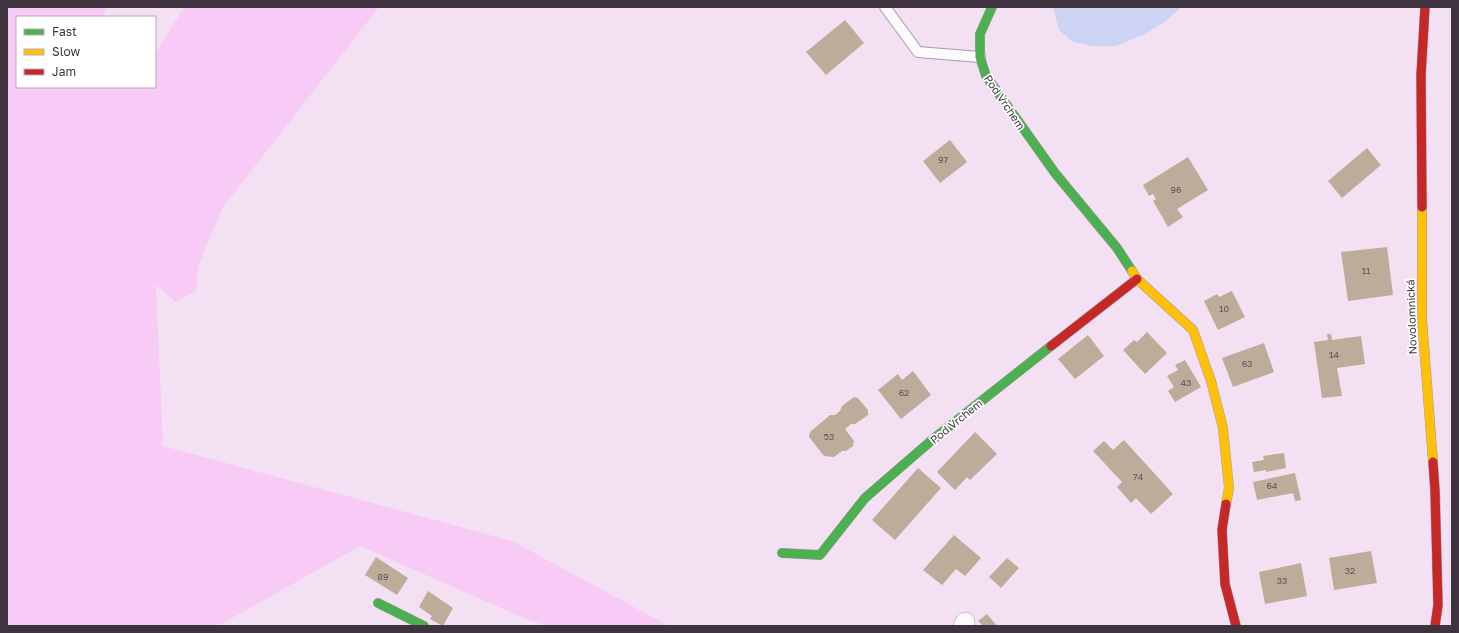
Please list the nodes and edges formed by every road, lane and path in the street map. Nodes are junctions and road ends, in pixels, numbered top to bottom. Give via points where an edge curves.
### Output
1 (885, 7) edge
2 (992, 7) edge
3 (1425, 7) edge
4 (980, 57) junction
5 (1137, 279) junction
6 (782, 553) dead end
7 (378, 604) dead end
8 (424, 626) edge
9 (1236, 626) edge
10 (1435, 626) edge

1 - 4 lane via 918,52
2 - 4 street via 980,34
3 - 10 street, Novolomnická via 1421,75 1422,319 1435,491 1438,605
4 - 5 street, Pod Vrchem via 986,76 1055,173 1118,248
5 - 6 street, Pod Vrchem via 926,444 865,498 820,555
5 - 9 street, Pod Vrchem via 1193,330 1211,382 1223,428 1229,488 1222,530 1225,584
7 - 8 street

